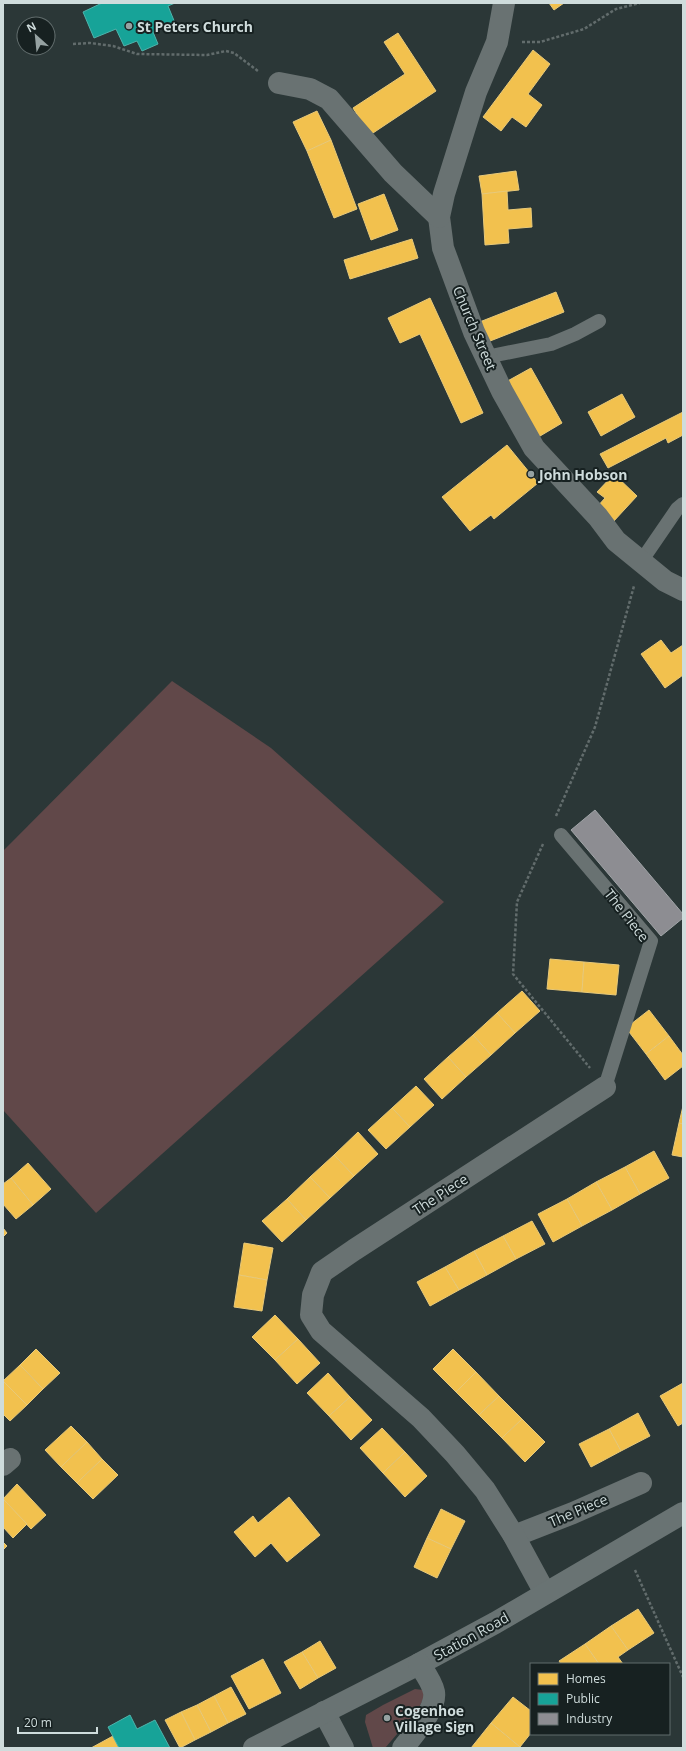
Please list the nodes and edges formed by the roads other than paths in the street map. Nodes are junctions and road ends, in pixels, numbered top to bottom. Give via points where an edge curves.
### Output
1 (504, 3) edge
2 (279, 83) road end
3 (439, 217) junction
4 (599, 320) dead end
5 (486, 357) junction
6 (683, 504) edge
7 (640, 563) junction
8 (683, 590) edge
9 (561, 835) dead end
10 (605, 1087) joint
11 (641, 1483) dead end
12 (683, 1513) edge
13 (514, 1536) junction
14 (545, 1593) junction
15 (419, 1664) junction
16 (324, 1712) junction
17 (254, 1748) edge
18 (343, 1748) edge
19 (403, 1748) edge

1 - 3 street, Church Street via 497,42 476,92
2 - 3 street via 310,89 329,99 393,173
3 - 5 street, Church Street via 443,248
4 - 5 lane via 552,344
5 - 7 street, Church Street via 534,448 598,517 616,542
6 - 7 lane
7 - 8 street, Church Street via 664,581
9 - 10 lane, The Piece via 651,941
10 - 13 street, The Piece via 322,1272 313,1295 311,1315 321,1331 420,1418 455,1454 485,1490
11 - 13 street, The Piece
12 - 14 street, Station Road
13 - 14 street, The Piece
14 - 15 street, Station Road
15 - 16 street, Station Road
15 - 19 street via 435,1693 432,1707
16 - 17 street, Station Road
16 - 18 street

